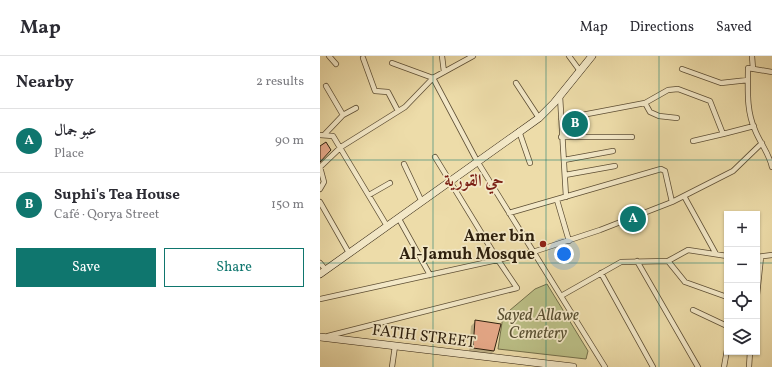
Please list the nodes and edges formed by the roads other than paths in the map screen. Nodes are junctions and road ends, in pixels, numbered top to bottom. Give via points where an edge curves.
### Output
1 (329, 56) edge
2 (442, 56) edge
3 (473, 56) edge
4 (569, 56) edge
5 (592, 56) edge
6 (752, 56) edge
7 (363, 57) edge
8 (392, 63) dead end
9 (336, 64) dead end
10 (682, 69) dead end
11 (753, 69) junction
12 (580, 70) junction
13 (444, 72) junction
14 (772, 72) edge
15 (433, 78) junction
16 (748, 80) junction
17 (516, 84) dead end
18 (326, 86) dead end
19 (560, 96) junction
20 (645, 103) junction
21 (356, 108) dead end
22 (398, 111) junction
23 (343, 115) junction
24 (539, 118) junction
25 (561, 118) junction
26 (677, 118) dead end
27 (754, 126) junction
28 (519, 131) junction
29 (723, 134) junction
30 (322, 135) edge
31 (561, 137) junction
32 (632, 137) dead end
33 (693, 141) dead end
34 (762, 143) junction
35 (341, 147) junction
36 (613, 151) dead end
37 (435, 157) dead end
38 (771, 158) edge
39 (564, 160) junction
40 (477, 161) junction
41 (404, 164) dead end
42 (530, 164) dead end
43 (615, 166) dead end
44 (772, 166) edge
45 (565, 175) junction
46 (450, 180) junction
47 (390, 183) dead end
48 (320, 189) edge
49 (369, 195) junction
50 (684, 196) junction
51 (566, 197) junction
52 (422, 200) junction
53 (557, 200) junction
54 (320, 202) edge
55 (672, 202) junction
56 (509, 213) junction
57 (399, 219) junction
58 (388, 226) junction
59 (569, 240) junction
60 (349, 252) junction
61 (534, 252) junction
62 (716, 254) junction
63 (724, 255) edge
64 (772, 255) edge
65 (760, 257) edge
66 (498, 260) junction
67 (637, 261) junction
68 (668, 261) junction
69 (320, 263) edge
70 (323, 272) edge
71 (601, 273) junction
72 (430, 275) junction
73 (561, 296) junction
74 (724, 296) edge
75 (320, 299) edge
76 (693, 310) dead end
77 (724, 325) edge
78 (322, 337) edge
79 (396, 346) junction
80 (726, 355) edge
81 (750, 355) edge
82 (392, 367) edge
83 (573, 367) edge
84 (605, 367) edge
85 (653, 367) edge
86 (698, 367) edge
87 (724, 367) edge
88 (749, 367) edge

1 - 9 street
2 - 13 street
3 - 13 street
4 - 12 street
5 - 12 street
6 - 11 street
7 - 22 street via 375,91 388,92
8 - 15 street
10 - 16 street via 721,83
11 - 14 street
11 - 16 street via 748,68
12 - 19 street
13 - 15 street
15 - 22 street
15 - 40 street
16 - 27 street via 748,111
17 - 24 street
18 - 23 street
19 - 24 street
19 - 25 street
20 - 25 street
20 - 26 street via 650,112
20 - 29 street via 668,90 678,89 704,98 713,105
21 - 23 street
22 - 35 street
23 - 30 street
24 - 28 street
25 - 31 street
27 - 29 street
27 - 34 street
28 - 40 street
28 - 42 street
29 - 33 street
30 - 35 street via 334,136
31 - 32 street
31 - 39 street
34 - 38 street
34 - 50 street via 733,171
35 - 48 street via 320,167 324,182
35 - 49 street
36 - 39 street
37 - 46 street
38 - 44 street
39 - 45 street
40 - 46 street
40 - 56 street
41 - 52 street
43 - 45 street
45 - 51 street
46 - 52 street
46 - 66 street
47 - 49 street
49 - 58 street
50 - 55 street
50 - 62 street
51 - 53 street
51 - 55 street via 661,169 664,171
52 - 57 street
53 - 56 street
53 - 59 street
54 - 60 street
55 - 59 street
56 - 61 street
57 - 58 street
57 - 72 street
58 - 60 street
59 - 61 street
60 - 70 street
61 - 66 street
61 - 73 street
62 - 63 street
62 - 68 street via 688,250
64 - 65 street
66 - 72 street
66 - 78 street via 517,288
67 - 68 street
67 - 71 street via 620,262
67 - 86 street
68 - 74 street via 685,282
69 - 70 street
71 - 73 street
71 - 85 street
72 - 75 street
73 - 84 street
76 - 77 street
78 - 79 street, FATIH STREET
79 - 82 street
79 - 83 street, FATIH STREET
80 - 87 street
81 - 88 street

